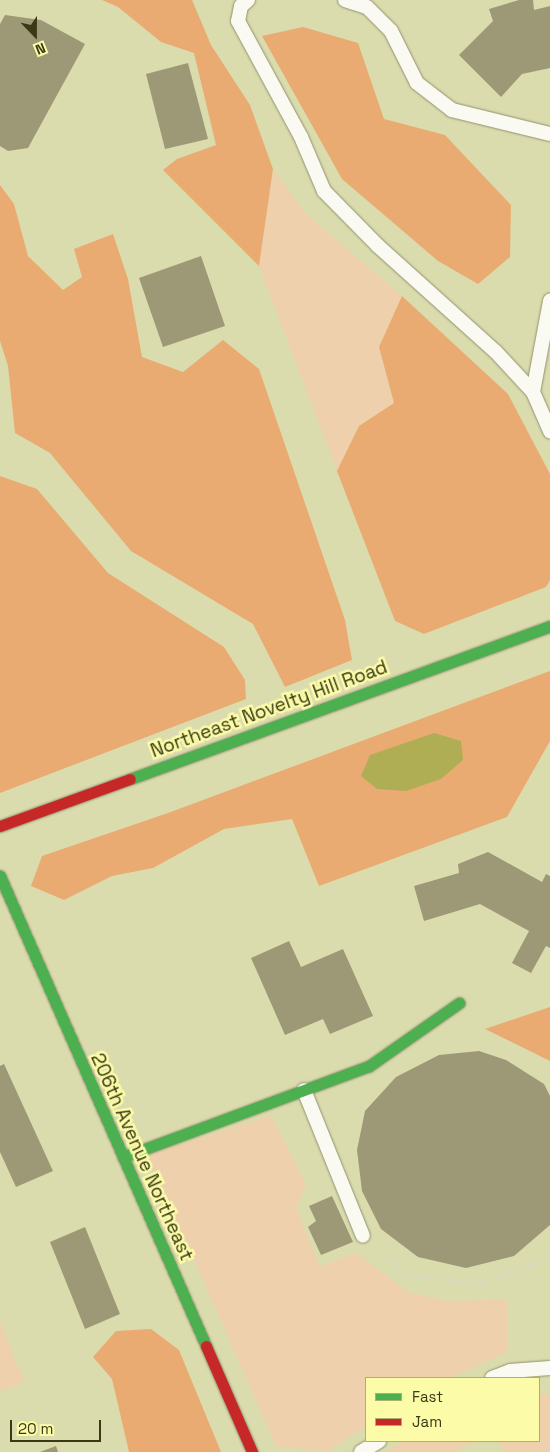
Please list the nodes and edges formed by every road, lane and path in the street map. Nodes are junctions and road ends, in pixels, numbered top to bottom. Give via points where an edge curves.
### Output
1 (248, 0) edge
2 (345, 0) edge
3 (550, 134) edge
4 (550, 301) edge
5 (533, 392) junction
6 (550, 431) edge
7 (550, 626) edge
8 (0, 826) edge
9 (0, 876) edge
10 (459, 1003) dead end
11 (304, 1090) junction
12 (123, 1158) junction
13 (363, 1236) joint
14 (550, 1257) edge
15 (550, 1368) edge
16 (495, 1377) edge
17 (377, 1442) edge
18 (252, 1452) edge
19 (361, 1452) edge

1 - 5 lane via 241,6 238,21 302,137 324,191 377,245 496,352
2 - 3 lane via 366,7 392,32 417,83 452,110
4 - 5 lane
5 - 6 lane
7 - 8 street, Northeast Novelty Hill Road
9 - 12 street, 206th Avenue Northeast
10 - 11 street via 369,1066
11 - 12 street
11 - 13 lane
12 - 18 street, 206th Avenue Northeast
13 - 14 path via 409,1276 486,1283
15 - 16 lane via 510,1372
17 - 19 lane

